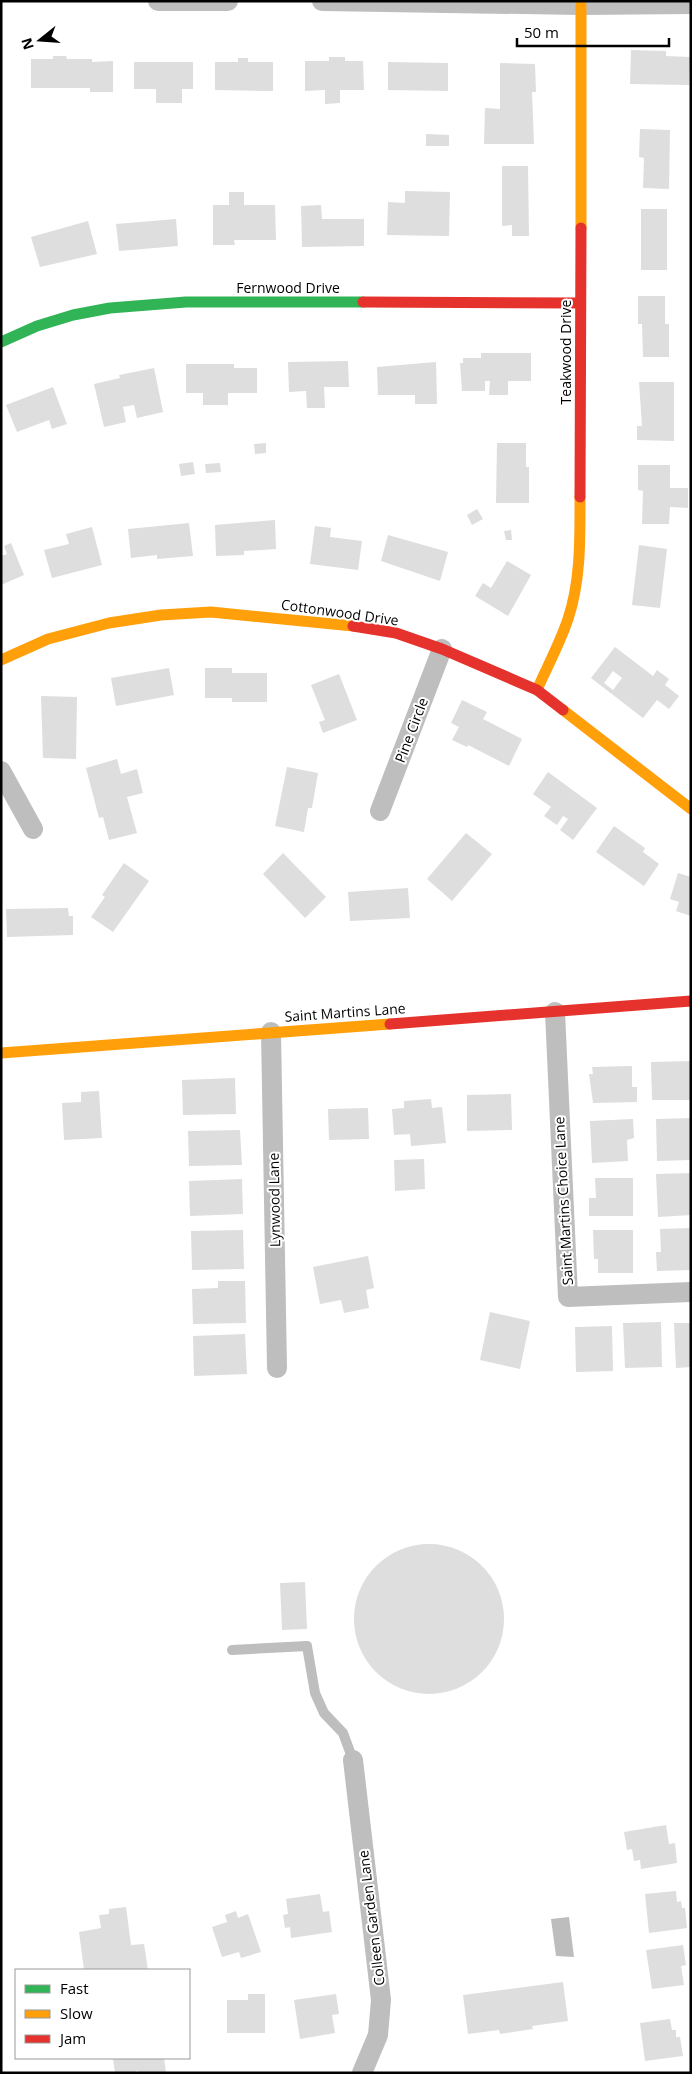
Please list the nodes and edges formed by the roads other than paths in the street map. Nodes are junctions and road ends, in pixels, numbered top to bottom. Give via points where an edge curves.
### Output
1 (158, 1) edge
2 (228, 1) edge
3 (322, 1) edge
4 (691, 4) edge
5 (581, 5) junction
6 (580, 303) junction
7 (1, 342) edge
8 (442, 649) junction
9 (1, 660) edge
10 (537, 690) junction
11 (1, 771) edge
12 (691, 809) edge
13 (380, 811) dead end
14 (33, 829) dead end
15 (691, 1001) edge
16 (555, 1012) junction
17 (271, 1032) junction
18 (1, 1053) edge
19 (691, 1292) edge
20 (277, 1368) dead end
21 (232, 1650) dead end
22 (353, 1760) joint
23 (362, 2073) edge

1 - 2 street
3 - 5 street
4 - 5 street
5 - 6 street, Teakwood Drive
6 - 7 street, Fernwood Drive via 139,303 40,324
6 - 10 street, Teakwood Drive via 580,557 568,620
8 - 9 street, Cottonwood Drive via 396,633 344,624 211,612 109,623 48,639
8 - 10 street, Cottonwood Drive
8 - 13 street, Pine Circle
10 - 12 street, Cottonwood Drive
11 - 14 street
15 - 16 street, Saint Martins Lane
16 - 17 street, Saint Martins Lane
16 - 19 street, Saint Martins Choice Lane via 568,1297
17 - 18 street, Saint Martins Lane via 72,1050
17 - 20 street, Lynwood Lane
21 - 22 lane via 307,1646 314,1693 324,1713 342,1733
22 - 23 street, Colleen Garden Lane via 380,2000 378,2035

